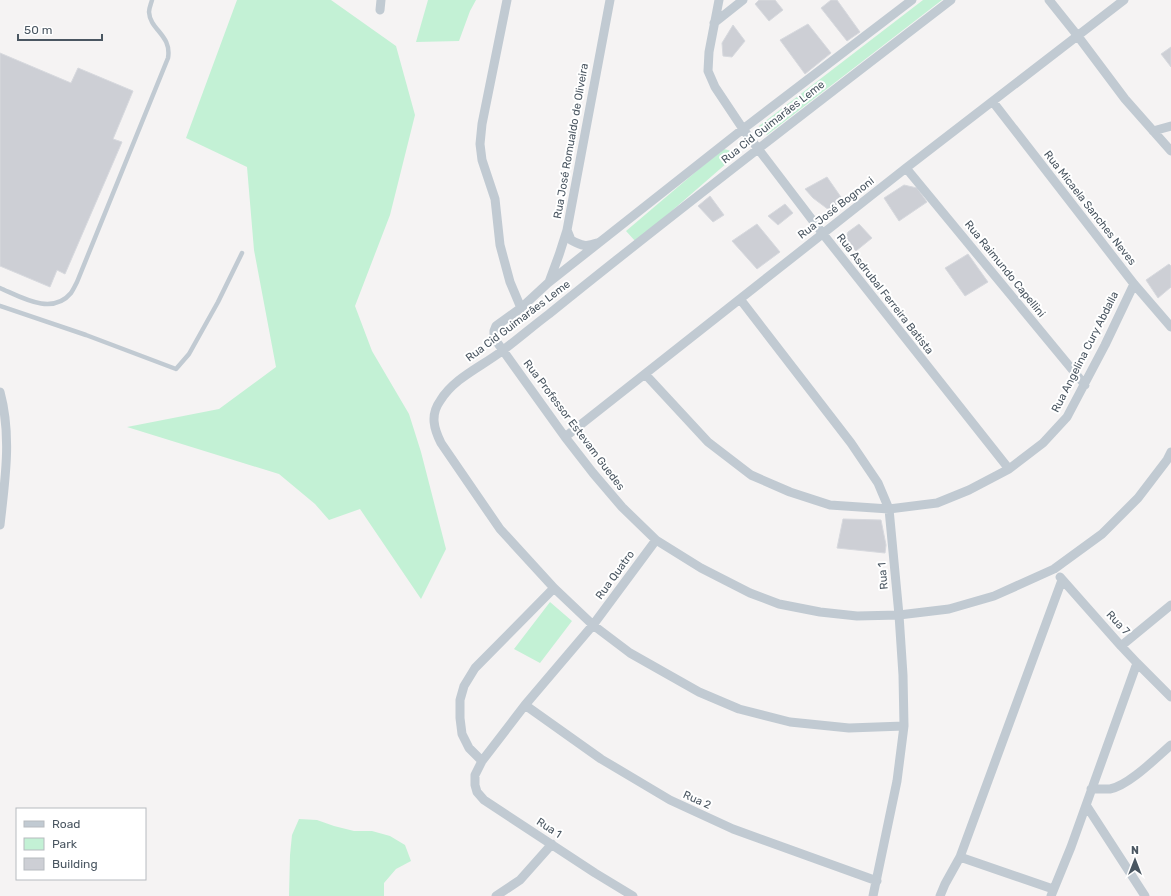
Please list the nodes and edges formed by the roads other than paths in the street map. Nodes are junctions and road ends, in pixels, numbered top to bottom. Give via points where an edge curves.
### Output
1 (152, 0) edge
2 (381, 0) edge
3 (507, 0) edge
4 (610, 0) edge
5 (719, 0) edge
6 (743, 0) edge
7 (912, 0) edge
8 (951, 0) edge
9 (1049, 0) edge
10 (1124, 0) edge
11 (380, 10) dead end
12 (714, 23) junction
13 (1077, 35) junction
14 (993, 102) junction
15 (1171, 126) edge
16 (743, 129) junction
17 (1153, 131) junction
18 (758, 149) junction
19 (1171, 151) edge
20 (906, 168) junction
21 (567, 230) junction
22 (823, 234) junction
23 (603, 241) junction
24 (242, 253) dead end
25 (548, 283) junction
26 (1134, 284) junction
27 (0, 288) edge
28 (740, 299) junction
29 (0, 306) edge
30 (521, 308) junction
31 (496, 326) joint
32 (1171, 327) edge
33 (503, 351) junction
34 (645, 374) junction
35 (1085, 385) junction
36 (0, 392) edge
37 (565, 437) junction
38 (1171, 452) edge
39 (1008, 469) junction
40 (889, 509) junction
41 (0, 525) edge
42 (656, 540) junction
43 (1054, 569) junction
44 (1062, 580) junction
45 (554, 588) junction
46 (1171, 605) edge
47 (899, 615) junction
48 (593, 625) junction
49 (1122, 646) junction
50 (1137, 663) junction
51 (1171, 697) edge
52 (525, 705) junction
53 (904, 726) junction
54 (1171, 746) edge
55 (481, 763) junction
56 (1091, 789) junction
57 (1086, 805) junction
58 (552, 844) junction
59 (960, 857) junction
60 (877, 881) junction
61 (1052, 892) edge
62 (496, 896) edge
63 (633, 896) edge
64 (873, 896) edge
65 (940, 896) edge
66 (1145, 896) edge

1 - 27 lane via 149,14 167,43 168,58 77,282 70,294 60,302 45,305
2 - 11 street
3 - 30 street via 480,144 482,160 495,199 500,245 510,282
4 - 21 street, Rua José Romualdo de Oliveira
5 - 12 street, Rua Asdrubal Ferreira Batista
6 - 12 street
7 - 16 street, Rua Cid Guimarães Leme
8 - 18 street, Rua Cid Guimarães Leme
9 - 13 street
10 - 13 street, Rua José Bognoni
12 - 16 street, Rua Asdrubal Ferreira Batista via 708,71 715,87
13 - 14 street, Rua José Bognoni
13 - 17 street via 1125,100
14 - 20 street, Rua José Bognoni
14 - 26 street, Rua Micaela Sanches Neves
15 - 17 street
16 - 18 street, Rua Asdrubal Ferreira Batista
16 - 23 street, Rua Cid Guimarães Leme
17 - 19 street
18 - 22 street, Rua Asdrubal Ferreira Batista
18 - 33 street, Rua Cid Guimarães Leme
20 - 22 street, Rua José Bognoni
20 - 35 street, Rua Raimundo Capellini
21 - 23 street via 572,240 588,247
21 - 25 street, Rua José Romualdo de Oliveira via 560,256
22 - 28 street, Rua José Bognoni
22 - 39 street, Rua Asdrubal Ferreira Batista
23 - 25 street, Rua Cid Guimarães Leme
24 - 29 lane via 189,354 176,369
25 - 30 street, Rua Cid Guimarães Leme
26 - 32 street, Rua Micaela Sanches Neves
26 - 35 street, Rua Angelina Cury Abdalla
28 - 34 street, Rua José Bognoni
28 - 40 street, Rua 1 via 851,443 878,483
30 - 31 street, Rua Cid Guimarães Leme
31 - 33 street, Rua Professor Estevam Guedes via 494,338
33 - 37 street, Rua Professor Estevam Guedes
33 - 45 street, Rua Cid Guimarães Leme via 451,386 439,401 434,411 433,422 441,443 500,529
34 - 37 street, Rua José Bognoni
34 - 40 street, Rua Angelina Cury Abdalla via 708,442 751,475 790,492 830,505
35 - 39 street, Rua Angelina Cury Abdalla via 1067,417 1043,443
36 - 41 street via 4,405 7,463
37 - 42 street, Rua Professor Estevam Guedes via 622,507
38 - 43 street, Rua Professor Estevam Guedes via 1138,498 1102,534
39 - 40 street, Rua Angelina Cury Abdalla via 969,490 937,503
40 - 47 street, Rua 1
42 - 47 street, Rua Professor Estevam Guedes via 701,568 750,593 779,604 858,616
42 - 48 street, Rua Quatro
43 - 44 street, Rua 7
43 - 47 street, Rua Professor Estevam Guedes via 994,596 949,609
44 - 49 street, Rua 7
44 - 59 street
45 - 48 street, Rua Cid Guimarães Leme
45 - 55 street via 475,668 464,686 460,700 462,734
46 - 49 street, Rua 7
47 - 53 street, Rua 1
48 - 52 street, Rua Quatro
48 - 53 street, Rua Cid Guimarães Leme via 630,653 698,692 739,709 790,722 849,728
49 - 50 street
50 - 51 street
50 - 56 street
52 - 55 street, Rua Quatro
52 - 60 street, Rua 2 via 601,759 670,800 733,829
53 - 60 street, Rua 1 via 898,781
54 - 56 street via 1119,786 1110,789
55 - 58 street, Rua 1 via 475,775 475,785 484,800
56 - 57 street
57 - 61 street
57 - 66 street
58 - 62 street via 520,880
58 - 63 street, Rua 1
59 - 61 street
59 - 65 street
60 - 64 street, Rua 1

